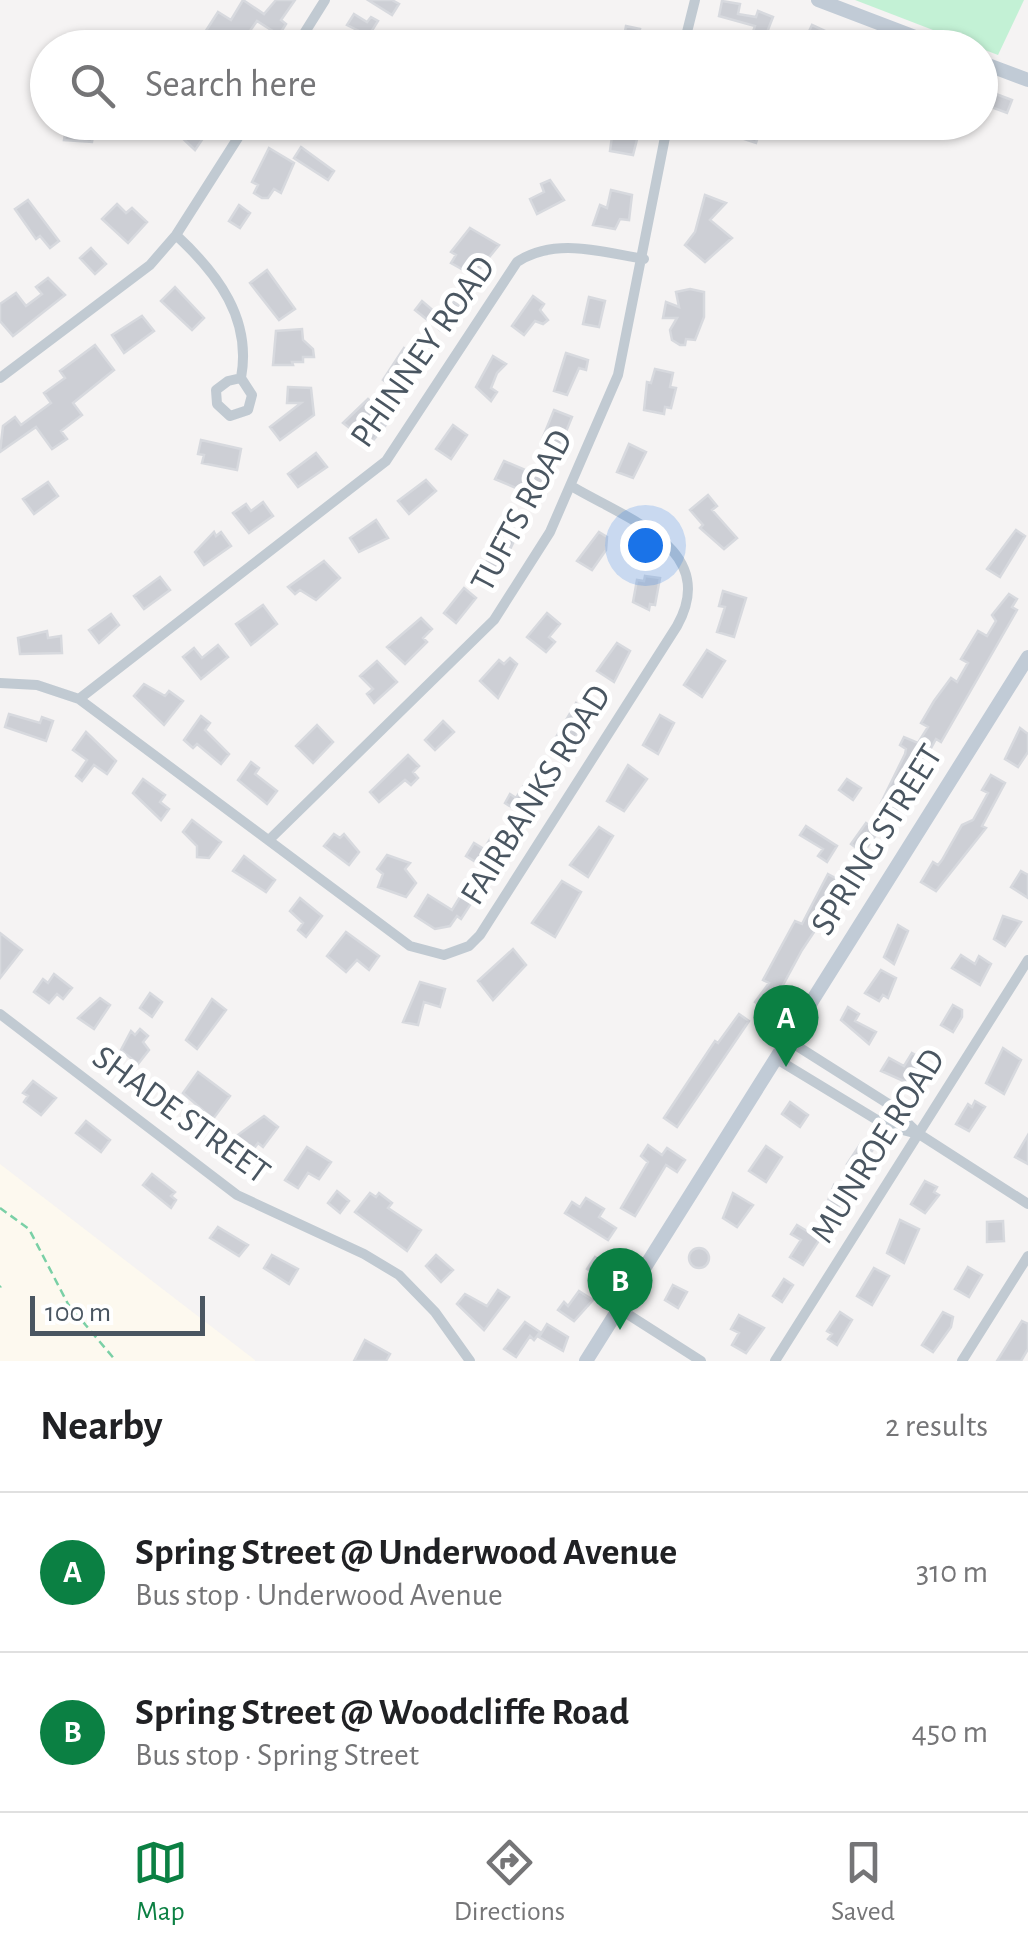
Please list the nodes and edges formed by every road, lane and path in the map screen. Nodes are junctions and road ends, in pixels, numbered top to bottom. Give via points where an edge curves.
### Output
1 (326, 0) edge
2 (695, 0) edge
3 (818, 0) edge
4 (307, 30) edge
5 (688, 30) edge
6 (897, 30) edge
7 (998, 69) edge
8 (1028, 80) edge
9 (237, 140) edge
10 (665, 140) edge
11 (176, 235) junction
12 (644, 259) junction
13 (0, 378) edge
14 (241, 378) dead end
15 (573, 487) junction
16 (1028, 657) edge
17 (0, 683) edge
18 (79, 699) junction
19 (269, 840) junction
20 (1028, 960) edge
21 (0, 1014) edge
22 (786, 1040) junction
23 (774, 1058) junction
24 (918, 1134) junction
25 (1028, 1204) edge
26 (0, 1208) edge
27 (1028, 1256) edge
28 (618, 1308) junction
29 (116, 1361) edge
30 (470, 1361) edge
31 (586, 1361) edge
32 (701, 1361) edge
33 (775, 1361) edge
34 (962, 1361) edge

1 - 4 street
2 - 5 street
3 - 6 main road
7 - 8 main road
9 - 11 street
10 - 12 street, TUFTS ROAD
11 - 13 street via 137,277
11 - 14 street via 220,284 242,325
12 - 15 street, TUFTS ROAD via 618,375
12 - 18 street, PHINNEY ROAD via 561,247 517,262 386,461
15 - 19 street, TUFTS ROAD via 494,620
15 - 19 street, FAIRBANKS ROAD via 668,545 686,570 689,598 480,935 444,954 410,946
16 - 22 main road, SPRING STREET
17 - 18 street, FAIRBANKS ROAD via 36,685
18 - 19 street, FAIRBANKS ROAD
20 - 24 street, MUNROE ROAD
21 - 30 street, SHADE STREET via 237,1196 398,1275
22 - 23 main road, SPRING STREET
22 - 24 street via 887,1103
23 - 24 street via 886,1126
23 - 28 main road, SPRING STREET
24 - 25 street
24 - 33 street, MUNROE ROAD
26 - 29 path via 30,1229 68,1304
27 - 34 street
28 - 31 main road, SPRING STREET
28 - 32 street

